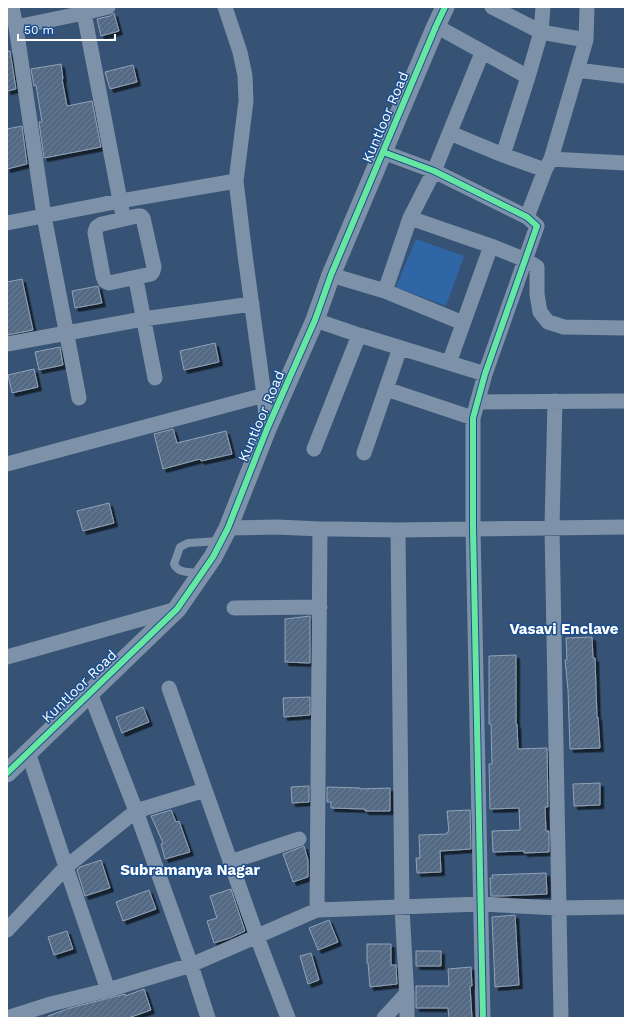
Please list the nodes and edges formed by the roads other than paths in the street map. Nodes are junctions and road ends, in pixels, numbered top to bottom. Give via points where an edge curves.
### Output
1 (12, 7) edge
2 (108, 7) edge
3 (225, 7) edge
4 (445, 7) edge
5 (492, 7) edge
6 (543, 7) edge
7 (587, 7) edge
8 (84, 13) junction
9 (436, 26) junction
10 (16, 27) junction
11 (541, 32) junction
12 (586, 40) junction
13 (482, 53) junction
14 (577, 70) junction
15 (625, 76) edge
16 (528, 77) junction
17 (450, 133) junction
18 (383, 152) junction
19 (503, 155) junction
20 (625, 163) edge
21 (548, 165) junction
22 (434, 171) junction
23 (236, 181) junction
24 (120, 201) junction
25 (44, 216) junction
26 (527, 217) junction
27 (410, 218) junction
28 (124, 219) junction
29 (7, 223) edge
30 (491, 246) junction
31 (526, 260) junction
32 (332, 275) junction
33 (137, 285) dead end
34 (385, 291) junction
35 (252, 304) junction
36 (143, 319) junction
37 (315, 320) junction
38 (463, 323) junction
39 (625, 328) edge
40 (67, 333) junction
41 (359, 335) junction
42 (7, 344) edge
43 (400, 348) junction
44 (449, 363) junction
45 (485, 374) junction
46 (155, 378) dead end
47 (386, 389) junction
48 (264, 394) junction
49 (79, 398) dead end
50 (625, 401) edge
51 (477, 402) junction
52 (555, 402) junction
53 (473, 418) junction
54 (267, 429) junction
55 (314, 449) dead end
56 (364, 453) dead end
57 (7, 464) edge
58 (552, 527) junction
59 (625, 527) edge
60 (474, 528) junction
61 (320, 529) junction
62 (398, 530) junction
63 (224, 535) junction
64 (202, 573) junction
65 (320, 607) junction
66 (234, 608) dead end
67 (177, 609) junction
68 (7, 657) edge
69 (169, 688) dead end
70 (90, 693) junction
71 (28, 752) junction
72 (7, 773) edge
73 (205, 790) junction
74 (136, 811) junction
75 (299, 839) dead end
76 (230, 862) junction
77 (66, 867) junction
78 (481, 904) junction
79 (402, 907) junction
80 (625, 907) edge
81 (558, 908) junction
82 (317, 910) junction
83 (7, 930) edge
84 (257, 937) junction
85 (191, 966) junction
86 (108, 990) junction
87 (407, 993) junction
88 (7, 1018) edge
89 (208, 1018) edge
90 (288, 1018) edge
91 (384, 1018) edge
92 (407, 1018) edge
93 (483, 1018) edge
94 (561, 1018) edge

1 - 10 street
2 - 8 street
3 - 23 street via 245,76 246,101
4 - 9 street, Kuntloor Road
5 - 11 street
6 - 11 street
7 - 12 street
8 - 10 street
8 - 24 street
9 - 13 street
9 - 18 street, Kuntloor Road
10 - 25 street
11 - 12 street
11 - 16 street
12 - 14 street
13 - 16 street
13 - 17 street
14 - 15 street
14 - 21 street
16 - 19 street
17 - 19 street
17 - 22 street
18 - 22 street
18 - 32 street, Kuntloor Road
19 - 21 street
20 - 21 street
21 - 26 street
22 - 26 street
22 - 27 street
23 - 24 street
23 - 35 street
24 - 25 street
24 - 28 street
25 - 29 street
25 - 40 street
26 - 31 street via 537,226
27 - 30 street
27 - 34 street
28 - 28 street via 96,228 103,276 109,283 151,274 154,267 143,218 137,216
30 - 31 street
30 - 38 street
31 - 39 street via 537,267 540,312 548,322 564,327
31 - 45 street
32 - 34 street
32 - 37 street, Kuntloor Road
33 - 36 street
34 - 38 street
35 - 36 street
35 - 48 street
36 - 40 street
36 - 46 street
37 - 41 street
37 - 54 street, Kuntloor Road
38 - 44 street
40 - 42 street
40 - 49 street
41 - 43 street
41 - 55 street
43 - 44 street
43 - 47 street
44 - 45 street
45 - 51 street
47 - 53 street
47 - 56 street
48 - 54 street
48 - 57 street
50 - 52 street
51 - 52 street
51 - 53 street
52 - 58 street
53 - 60 street
54 - 63 street, Kuntloor Road
58 - 59 street
58 - 60 street
58 - 81 street
60 - 62 street
60 - 78 street
61 - 62 street
61 - 63 street via 277,527
61 - 65 street
62 - 79 street
63 - 64 street, Kuntloor Road
63 - 64 lane via 180,546 174,564 176,568 179,571
64 - 67 street, Kuntloor Road
65 - 66 street
65 - 82 street
67 - 68 street
67 - 70 street, Kuntloor Road
69 - 73 street
70 - 71 street, Kuntloor Road
70 - 74 street
71 - 72 street, Kuntloor Road
71 - 77 street
73 - 74 street
73 - 76 street
74 - 77 street
74 - 85 street
75 - 76 street
76 - 84 street
77 - 83 street
77 - 86 street
78 - 79 street
78 - 81 street
78 - 93 street
79 - 82 street
79 - 87 street
80 - 81 street
81 - 94 street
82 - 84 street
84 - 85 street
84 - 90 street
85 - 86 street
85 - 89 street
86 - 88 street
87 - 91 street
87 - 92 street

